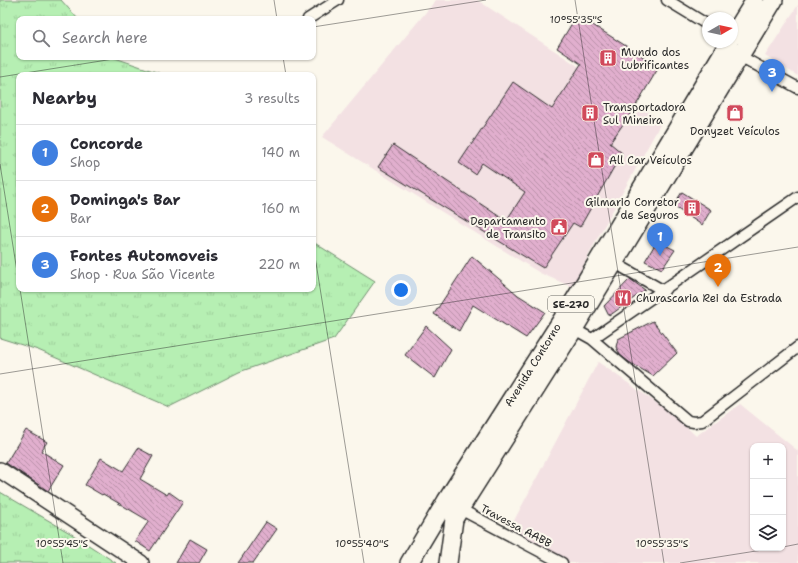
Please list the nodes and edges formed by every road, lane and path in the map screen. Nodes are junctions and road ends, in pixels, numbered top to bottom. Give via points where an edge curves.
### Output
1 (338, 0) edge
2 (667, 0) edge
3 (755, 0) edge
4 (774, 0) edge
5 (313, 16) edge
6 (702, 21) edge
7 (738, 27) edge
8 (734, 49) edge
9 (798, 88) edge
10 (798, 197) edge
11 (613, 262) junction
12 (664, 291) junction
13 (574, 329) junction
14 (592, 339) junction
15 (798, 347) edge
16 (0, 470) edge
17 (457, 514) junction
18 (142, 563) edge
19 (409, 563) edge
20 (448, 563) edge
21 (562, 563) edge

1 - 5 street
2 - 6 street
3 - 7 main road
4 - 8 main road, Avenida Contorno / SE-270
8 - 9 street
8 - 11 main road, Avenida Contorno / SE-270
8 - 19 main road, Avenida Contorno / SE-270
10 - 12 street
11 - 12 street
11 - 13 main road, Avenida Contorno / SE-270
12 - 14 street
13 - 14 street
13 - 17 main road, Avenida Contorno / SE-270
14 - 15 street via 688,421 694,422 702,421
16 - 18 street
17 - 20 main road, SE-270
17 - 21 street, Travessa AABB

